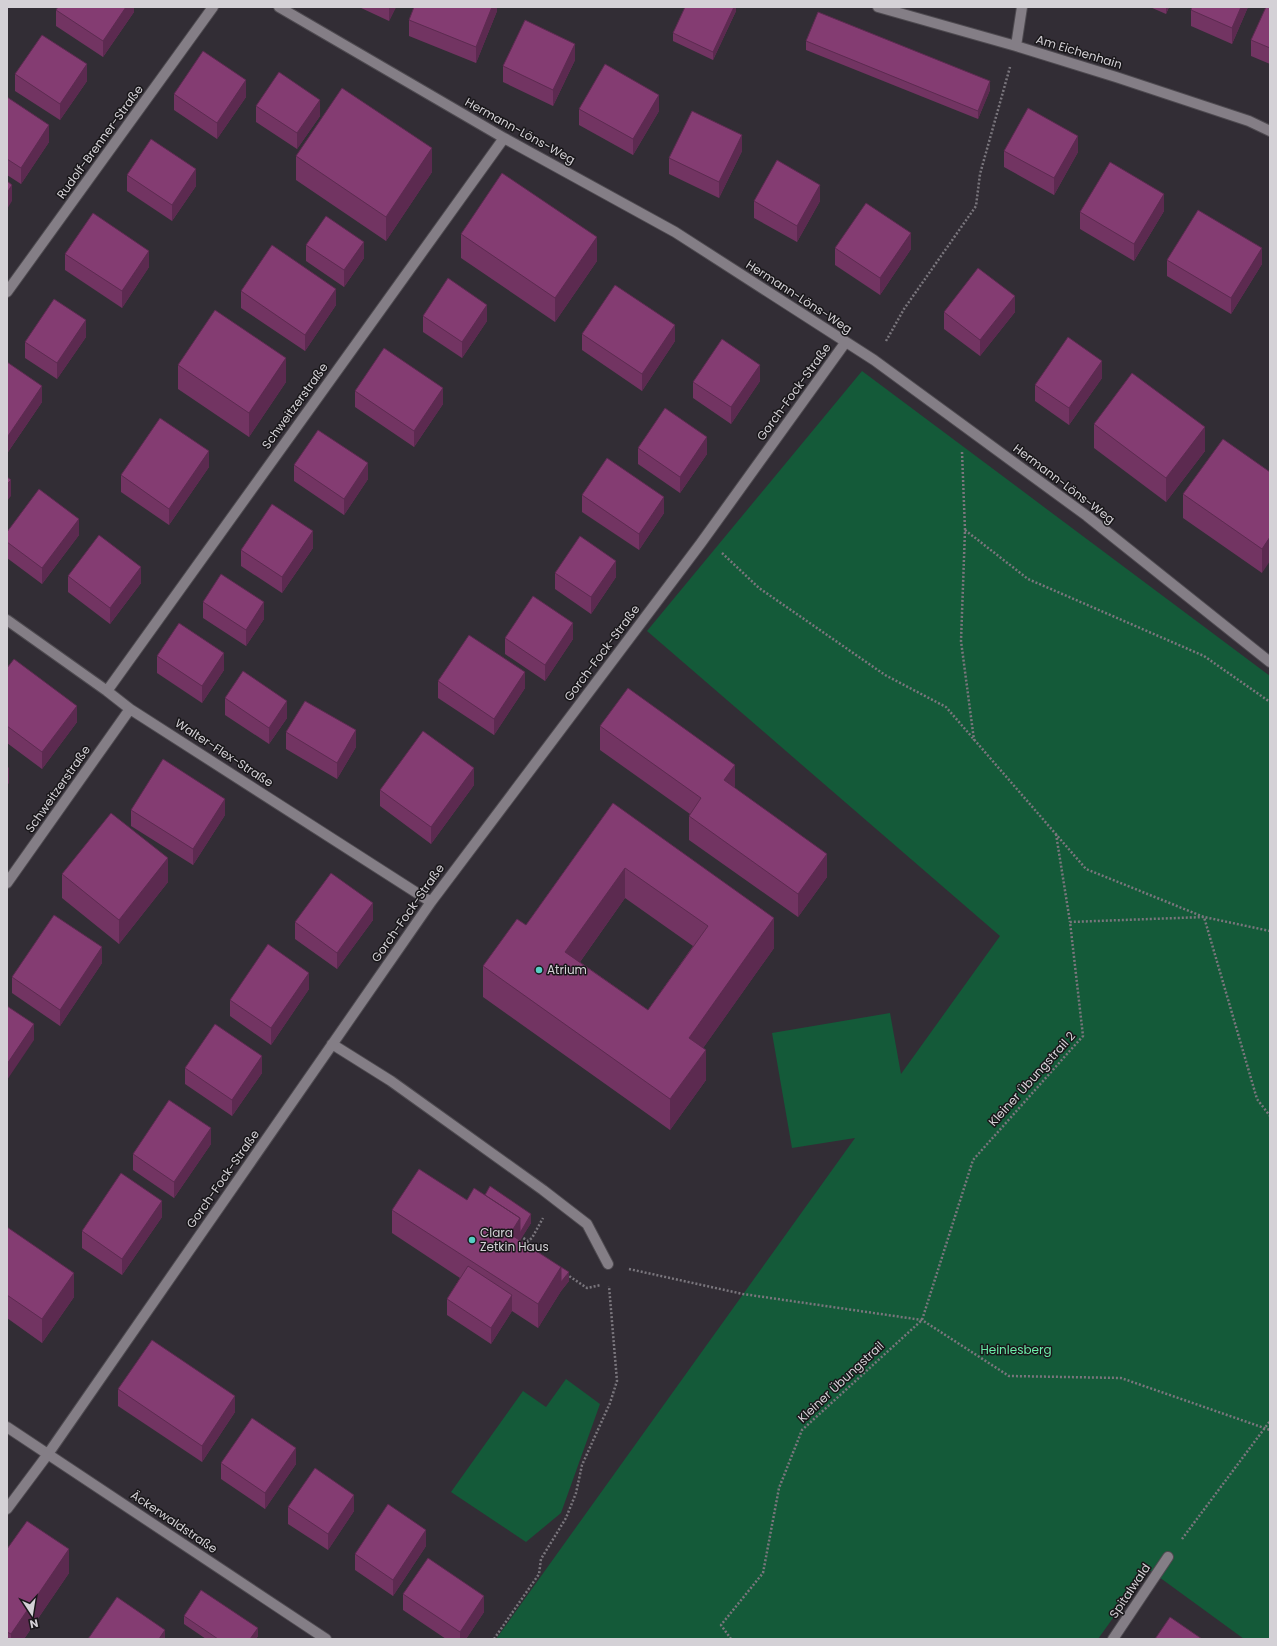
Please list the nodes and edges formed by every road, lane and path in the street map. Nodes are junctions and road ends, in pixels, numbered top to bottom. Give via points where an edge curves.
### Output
1 (213, 7) edge
2 (279, 7) edge
3 (878, 7) edge
4 (1022, 7) edge
5 (1016, 46) junction
6 (1270, 131) edge
7 (504, 138) junction
8 (7, 292) edge
9 (845, 343) junction
10 (874, 360) junction
11 (961, 423) junction
12 (965, 530) junction
13 (701, 543) junction
14 (7, 620) edge
15 (1270, 662) edge
16 (107, 691) junction
17 (1270, 702) edge
18 (130, 709) junction
19 (974, 740) junction
20 (1056, 833) junction
21 (7, 883) edge
22 (431, 902) junction
23 (1204, 917) junction
24 (1070, 922) junction
25 (1270, 931) edge
26 (332, 1044) junction
27 (1270, 1116) edge
28 (546, 1214) dead end
29 (514, 1233) edge
30 (528, 1241) junction
31 (532, 1251) edge
32 (608, 1264) joint
33 (561, 1271) edge
34 (922, 1320) junction
35 (1270, 1421) edge
36 (7, 1427) edge
37 (1265, 1427) junction
38 (1270, 1430) edge
39 (48, 1454) junction
40 (7, 1509) edge
41 (1168, 1557) joint
42 (326, 1639) edge
43 (494, 1639) edge
44 (731, 1639) edge
45 (1113, 1639) edge

1 - 8 street, Rudolf-Brenner-Straße
2 - 7 street, Hermann-Löns-Weg
3 - 5 street, Am Eichenhain
4 - 5 street
5 - 6 street, Am Eichenhain via 1249,121
5 - 10 path via 980,174 976,206 904,310
7 - 9 street, Hermann-Löns-Weg via 675,232
7 - 16 street, Schweitzerstraße
9 - 10 street, Hermann-Löns-Weg
9 - 13 street, Gorch-Fock-Straße
10 - 11 street, Hermann-Löns-Weg
11 - 12 path
11 - 15 street, Hermann-Löns-Weg via 1087,516
12 - 17 path via 1028,579 1204,656
12 - 19 path via 961,641
13 - 19 path via 722,554 759,588 885,675 946,706
13 - 22 street, Gorch-Fock-Straße
14 - 16 street, Walter-Flex-Straße
16 - 18 street, Walter-Flex-Straße
18 - 21 street, Schweitzerstraße
18 - 22 street, Walter-Flex-Straße
19 - 20 path
20 - 23 path via 1086,869
20 - 24 path, Kleiner Übungstrail 2
22 - 26 street, Gorch-Fock-Straße
23 - 24 path
23 - 25 path
23 - 27 path via 1256,1099
24 - 34 path, Kleiner Übungstrail 2 via 1083,1036 973,1160
26 - 32 street via 391,1081 582,1220 587,1224
26 - 39 street, Gorch-Fock-Straße
28 - 30 path
29 - 30 path
30 - 31 path via 526,1247
32 - 34 path via 744,1294
33 - 43 path via 587,1288 609,1284 617,1380 610,1403 582,1465 576,1493 566,1518 541,1559 539,1574
34 - 37 path via 1009,1376 1121,1378
34 - 44 path, Kleiner Übungstrail via 802,1430 779,1488 763,1573 721,1625
35 - 37 path
36 - 39 street, Äckerwaldstraße
37 - 38 path
37 - 41 path
39 - 40 street, Gorch-Fock-Straße
39 - 42 street, Äckerwaldstraße
41 - 45 street, Spitalwald

